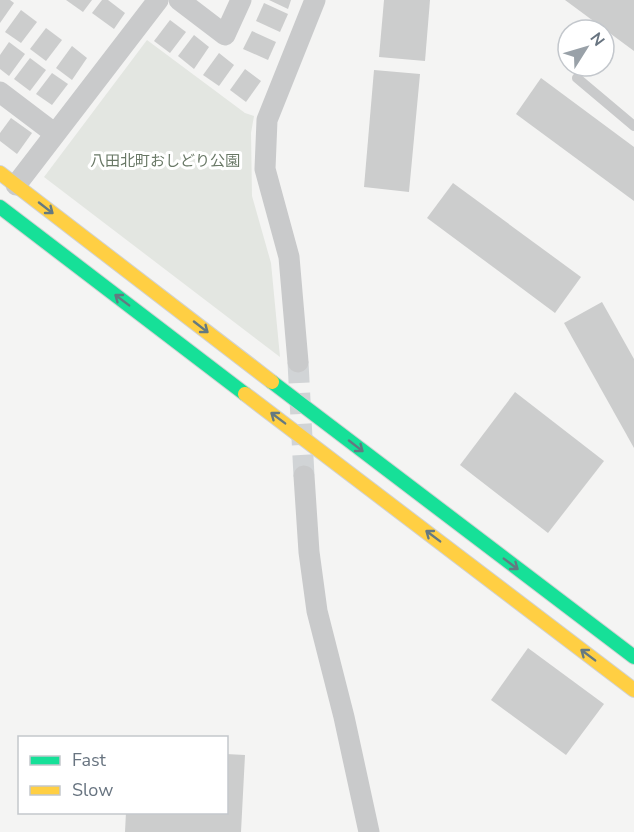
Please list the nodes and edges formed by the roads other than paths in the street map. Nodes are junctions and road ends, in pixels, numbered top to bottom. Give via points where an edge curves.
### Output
1 (158, 0) edge
2 (179, 0) edge
3 (241, 0) edge
4 (315, 0) edge
5 (577, 78) dead end
6 (0, 92) edge
7 (634, 126) edge
8 (54, 133) junction
9 (8, 179) edge
10 (0, 207) edge
11 (298, 362) tunnel mouth
12 (304, 476) tunnel mouth
13 (634, 657) edge
14 (634, 690) edge
15 (369, 832) edge

1 - 8 street
2 - 3 street via 225,35
4 - 11 street via 267,120 265,169 289,257
5 - 7 lane
6 - 8 street
8 - 9 street
9 -> 13 street
14 -> 10 street
12 - 15 street via 317,611

